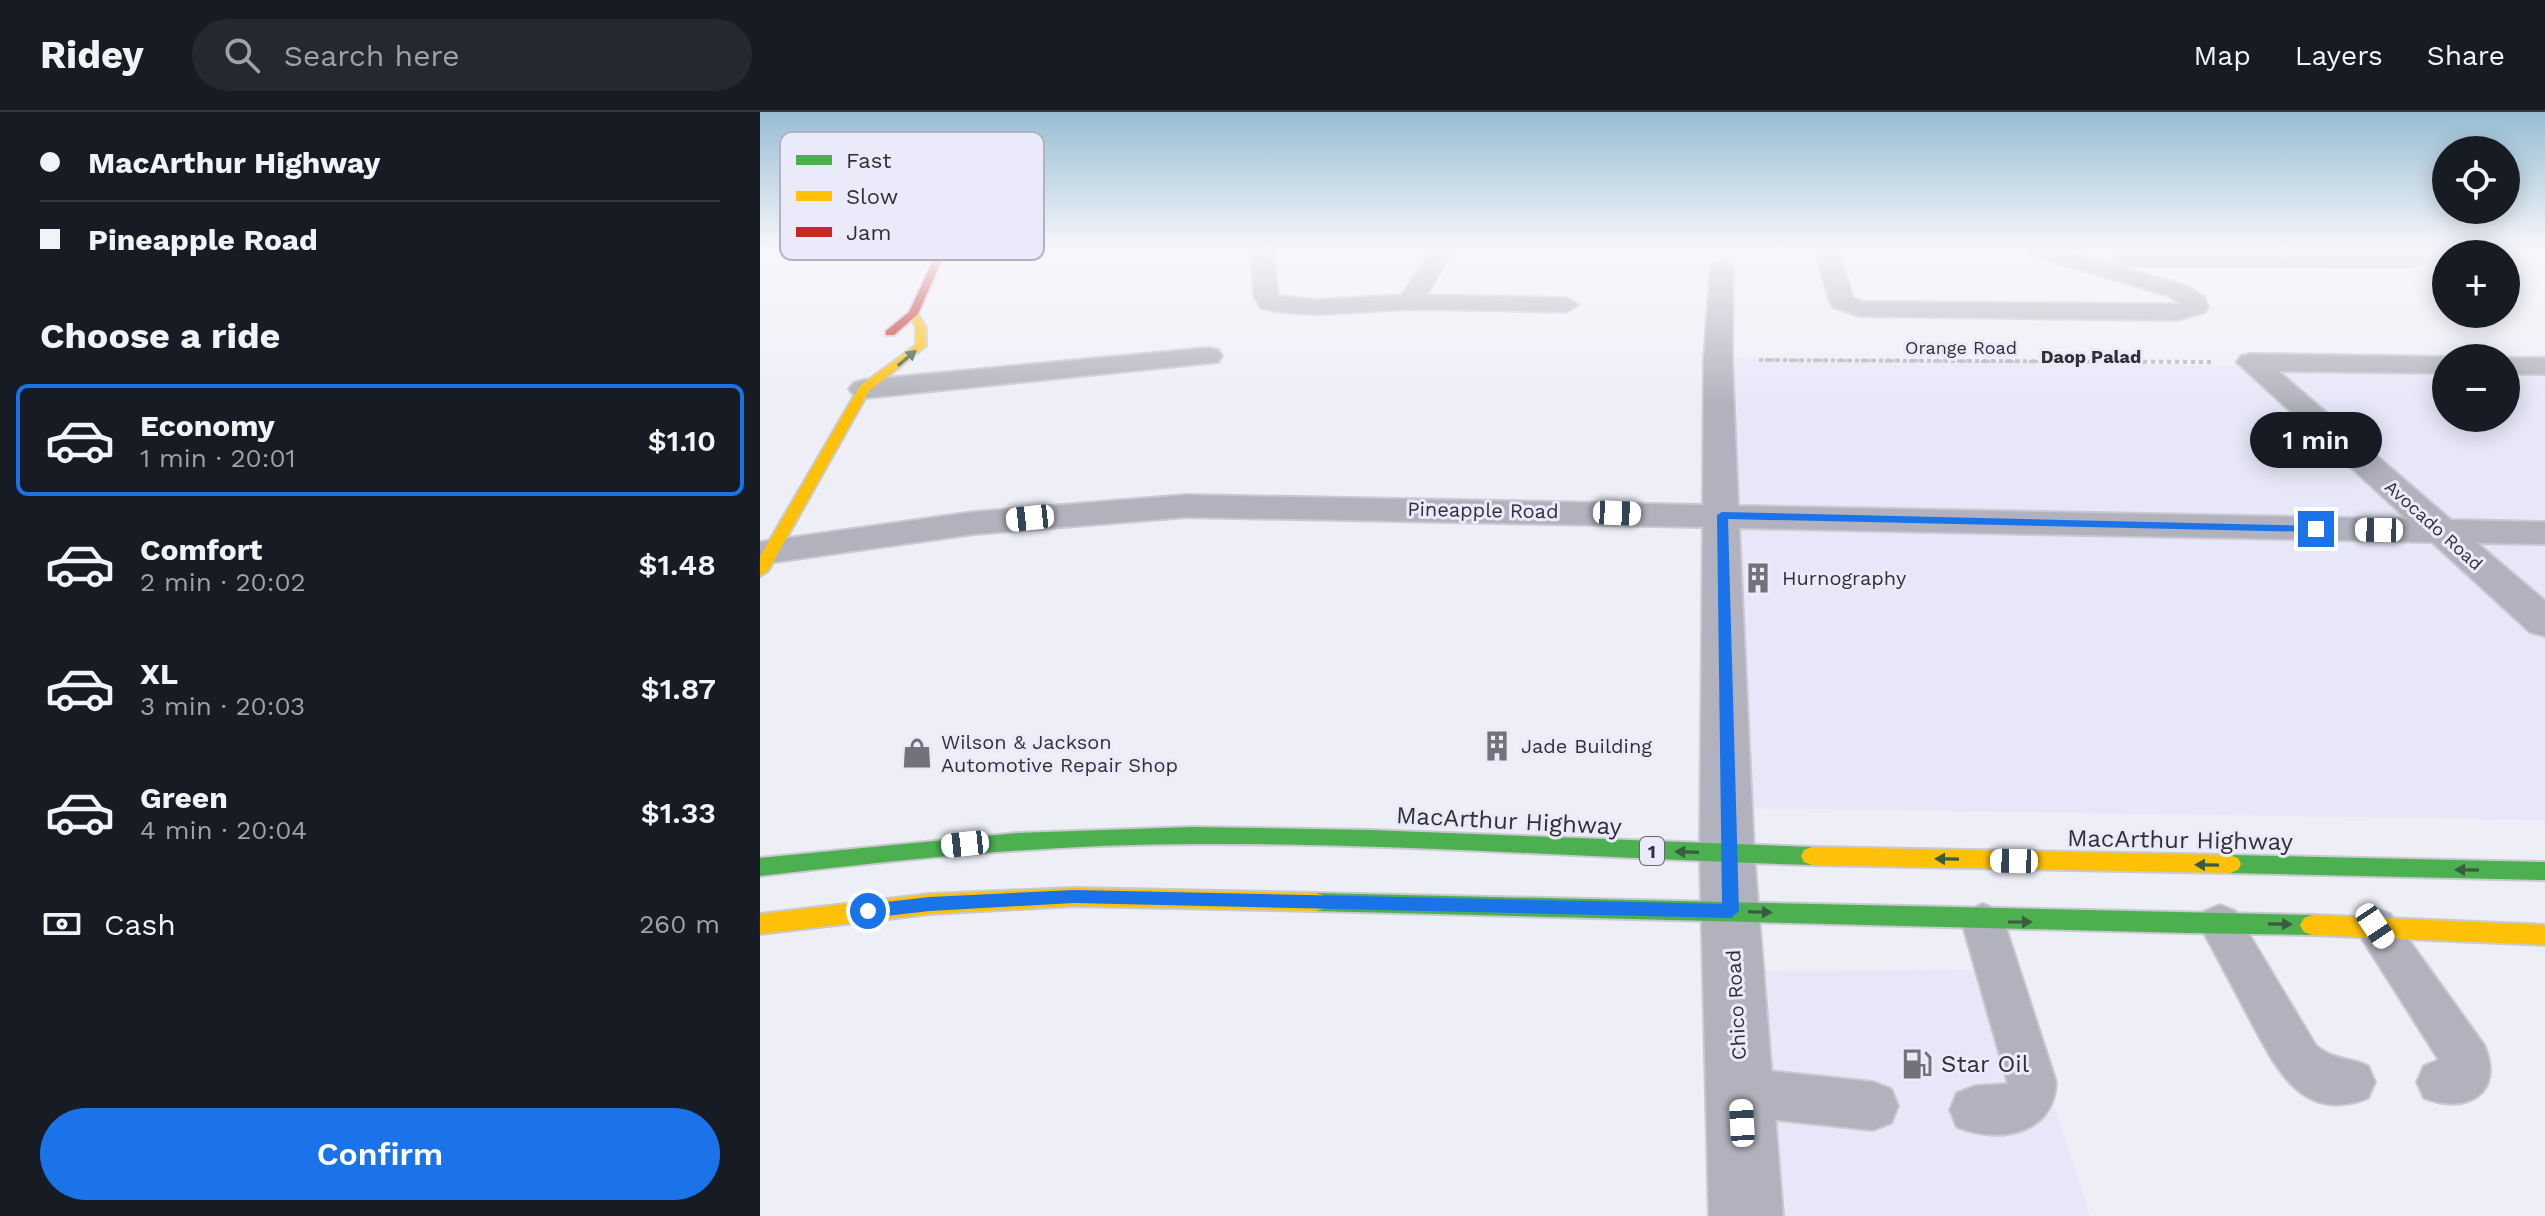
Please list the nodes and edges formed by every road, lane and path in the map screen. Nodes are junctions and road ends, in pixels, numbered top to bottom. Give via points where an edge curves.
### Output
1 (919, 302) edge
2 (1269, 302) edge
3 (1410, 302) joint
4 (1721, 302) edge
5 (1842, 302) edge
6 (2194, 302) edge
7 (1566, 305) dead end
8 (913, 314) junction
9 (1208, 356) dead end
10 (1718, 360) junction
11 (2251, 362) junction
12 (2432, 365) edge
13 (2520, 366) edge
14 (2545, 366) edge
15 (864, 389) junction
16 (1722, 515) junction
17 (2441, 532) junction
18 (2545, 533) edge
19 (764, 558) edge
20 (2545, 623) edge
21 (1727, 854) junction
22 (760, 867) edge
23 (2545, 871) edge
24 (1731, 911) junction
25 (1983, 922) junction
26 (2220, 923) junction
27 (760, 924) edge
28 (2375, 926) junction
29 (2545, 935) edge
30 (2351, 1082) dead end
31 (2441, 1082) dead end
32 (1740, 1092) junction
33 (1873, 1106) dead end
34 (1975, 1110) dead end
35 (1746, 1216) edge

1 - 8 main road
2 - 3 street via 1315,307
3 - 7 street
4 - 10 street, Chico Road
5 - 6 street via 1860,309 2177,313 2196,307
8 - 15 main road via 869,356 861,370
15 -> 8 main road via 921,346 921,328
9 - 15 street
10 - 11 path, Orange Road
10 - 16 street, Chico Road
11 - 12 street
11 - 17 street, Avocado Road
13 - 14 street
15 - 19 main road
16 - 17 street, Pineapple Road
16 - 19 street, Pineapple Road via 1187,506 974,523
16 - 21 street, Chico Road
17 - 18 street, Pineapple Road
17 - 20 street, Avocado Road
21 -> 22 main road, MacArthur Highway / 1 via 1293,836 1106,837 965,844
23 -> 21 main road, MacArthur Highway / 1
21 - 24 street, Chico Road
24 -> 25 main road
24 - 27 main road via 1074,897 930,904
24 - 32 street, Chico Road
25 -> 26 main road
25 - 34 lane via 2032,1082 2031,1097 2019,1108
26 -> 28 main road
26 - 30 lane via 2299,1062 2326,1082
28 - 29 main road
28 - 31 lane via 2467,1061 2467,1074 2459,1082
32 - 33 lane
32 - 35 street, Chico Road

